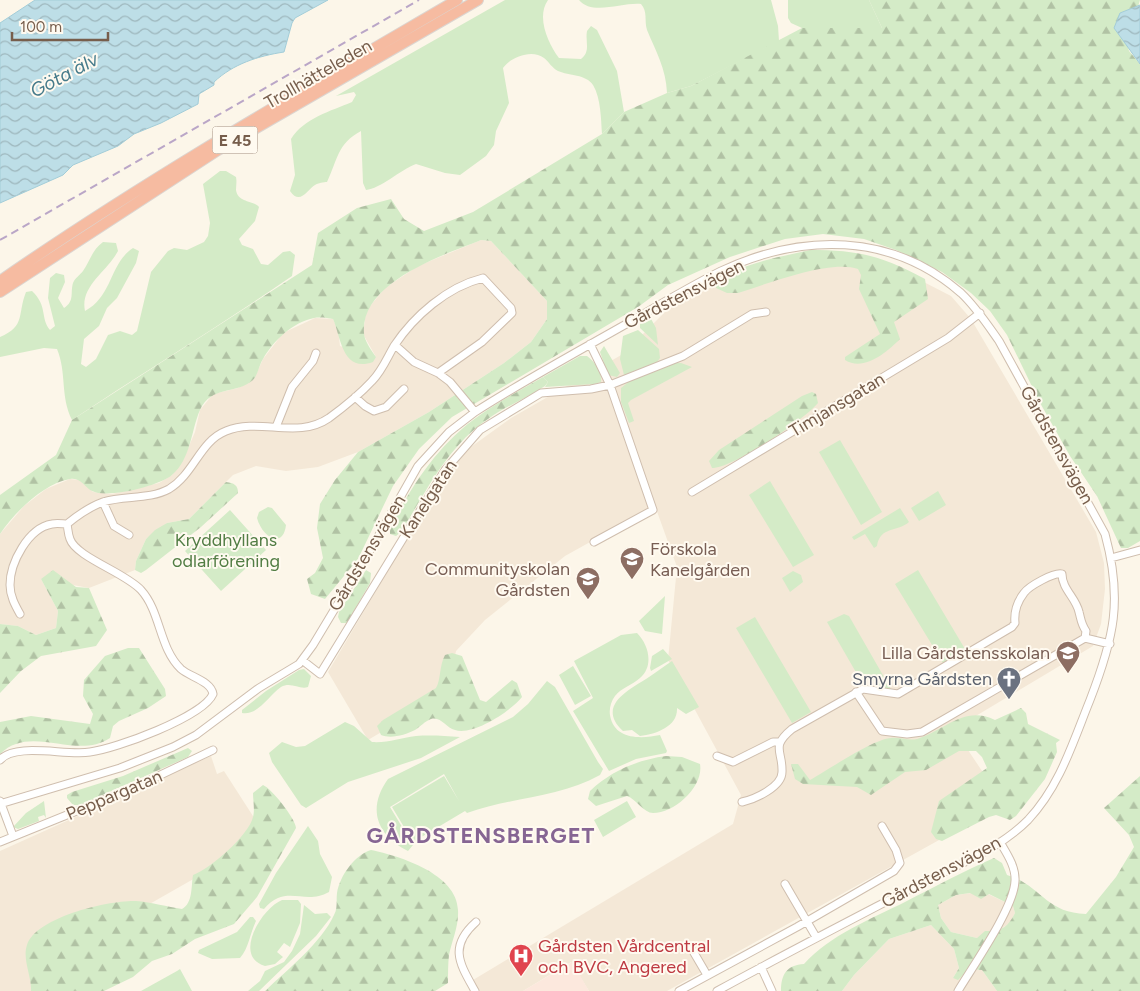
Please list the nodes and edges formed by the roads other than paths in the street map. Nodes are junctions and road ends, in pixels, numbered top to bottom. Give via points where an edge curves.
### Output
1 (457, 0) edge
2 (478, 0) edge
3 (0, 281) edge
4 (0, 292) edge
5 (766, 312) dead end
6 (980, 314) junction
7 (590, 344) junction
8 (395, 345) junction
9 (316, 353) dead end
10 (438, 373) junction
11 (610, 385) junction
12 (404, 389) dead end
13 (355, 397) junction
14 (475, 412) junction
15 (276, 427) junction
16 (692, 492) dead end
17 (103, 502) junction
18 (68, 524) junction
19 (129, 535) dead end
20 (594, 542) dead end
21 (1140, 550) edge
22 (1111, 558) junction
23 (20, 614) dead end
24 (1085, 638) junction
25 (1110, 644) junction
26 (302, 660) junction
27 (856, 692) junction
28 (780, 742) junction
29 (213, 750) dead end
30 (717, 756) dead end
31 (0, 760) edge
32 (742, 802) dead end
33 (0, 803) edge
34 (882, 826) dead end
35 (13, 836) junction
36 (0, 842) edge
37 (1000, 842) junction
38 (785, 884) dead end
39 (476, 922) dead end
40 (807, 922) junction
41 (816, 937) junction
42 (690, 946) dead end
43 (761, 967) junction
44 (707, 975) junction
45 (475, 991) edge
46 (679, 991) edge
47 (717, 991) edge
48 (772, 991) edge
49 (958, 991) edge

1 - 3 highway, Trollhätteleden / E 45 via 238,127 69,233
2 - 4 highway, Trollhätteleden / E 45 via 218,150
5 - 11 street, Kanelgatan via 752,314 683,356
6 - 7 street, Gårdstensvägen via 945,280 907,259 861,245 820,244 779,251 721,271
6 - 16 street, Timjansgatan via 946,340
6 - 22 street, Gårdstensvägen via 1098,519
7 - 11 street
7 - 14 street, Gårdstensvägen
8 - 10 street via 414,362
8 - 10 street via 408,328 439,300 482,278 512,313 482,342
8 - 13 street via 373,380
9 - 15 street via 292,387
10 - 14 street via 450,382
11 - 20 street via 653,510
11 - 26 street, Kanelgatan via 542,393 480,430 445,470 320,674
12 - 13 street via 386,406 374,411
13 - 15 street via 320,424 291,429
14 - 26 street, Gårdstensvägen via 449,432 418,466
15 - 17 street via 244,426 227,430 208,443 180,482 148,496
17 - 18 street
17 - 19 street via 114,526
18 - 23 street via 51,524 40,530 23,548 11,572 10,587
18 - 31 street via 70,540 79,551 140,589 173,658 187,674 210,686 213,694 205,704 163,728 102,750 75,754 19,751
21 - 22 street
22 - 25 street, Gårdstensvägen via 1115,590
24 - 25 street
24 - 27 street via 922,732 882,731
24 - 27 street via 1079,611 1062,574 1055,574 1024,592 1015,609 1012,627 898,694 863,689
25 - 37 street, Gårdstensvägen via 1056,784 1028,819
26 - 33 street, Gårdstensvägen via 210,726 173,747 120,768
27 - 28 street via 792,729
28 - 30 street via 769,744 734,762
28 - 32 street via 780,778 760,795
29 - 35 street, Peppargatan via 131,788
33 - 35 street
34 - 40 street via 898,854 900,863 897,868
35 - 36 street, Peppargatan
37 - 41 street, Gårdstensvägen via 971,860
37 - 49 street via 1012,866 1016,881 1014,890 1003,915
38 - 40 street
39 - 45 street via 464,932 458,961
40 - 41 street
40 - 44 street
41 - 43 street, Gårdstensvägen
42 - 44 street
43 - 47 street, Gårdstensvägen
43 - 48 street
44 - 46 street

